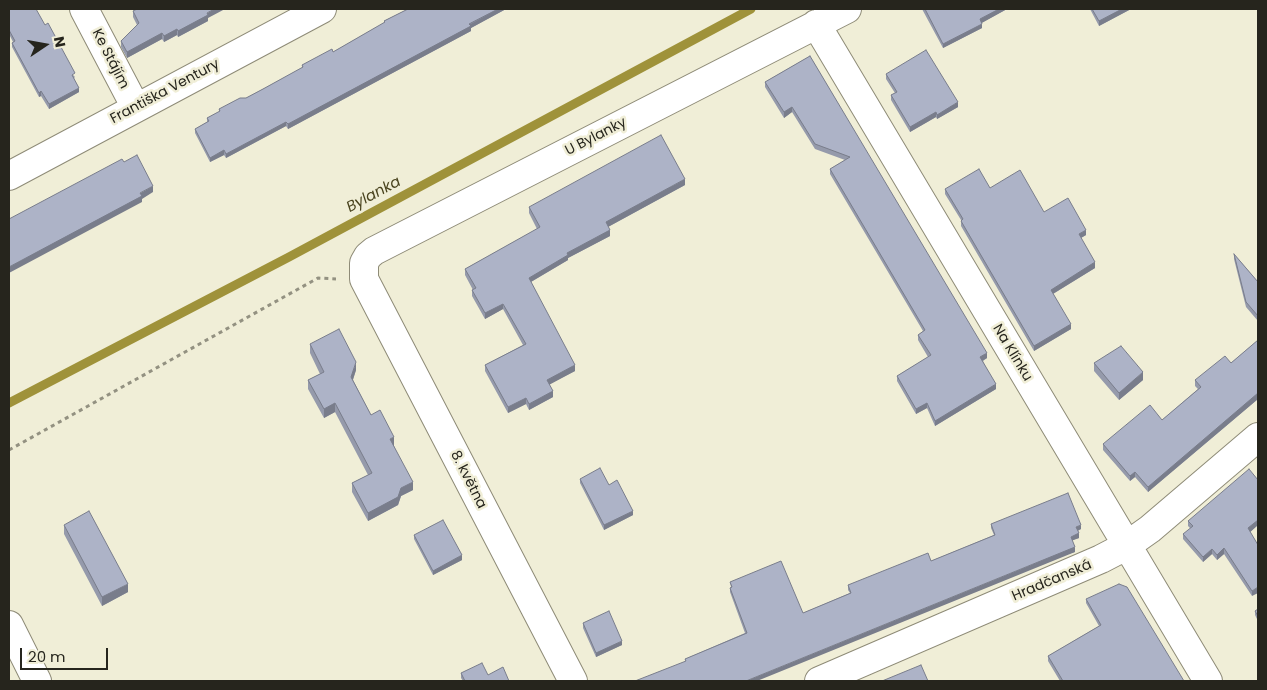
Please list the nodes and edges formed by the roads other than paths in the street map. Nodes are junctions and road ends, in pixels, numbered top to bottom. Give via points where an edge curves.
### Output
1 (84, 9) edge
2 (322, 9) edge
3 (847, 9) edge
4 (816, 24) junction
5 (136, 108) junction
6 (9, 176) edge
7 (364, 278) joint
8 (1258, 437) edge
9 (1126, 546) junction
10 (9, 625) edge
11 (37, 681) edge
12 (573, 681) edge
13 (819, 681) edge
14 (1208, 681) edge

1 - 5 street, Ke Stájím
2 - 5 street, Františka Ventury
3 - 4 street, U Bylanky
4 - 7 street, U Bylanky via 374,251 364,263
4 - 9 street, Na Klínku
5 - 6 street, Františka Ventury
7 - 12 street, 8. května
8 - 9 street, Hradčanská
9 - 13 street, Hradčanská
9 - 14 street, Na Klínku
10 - 11 street

